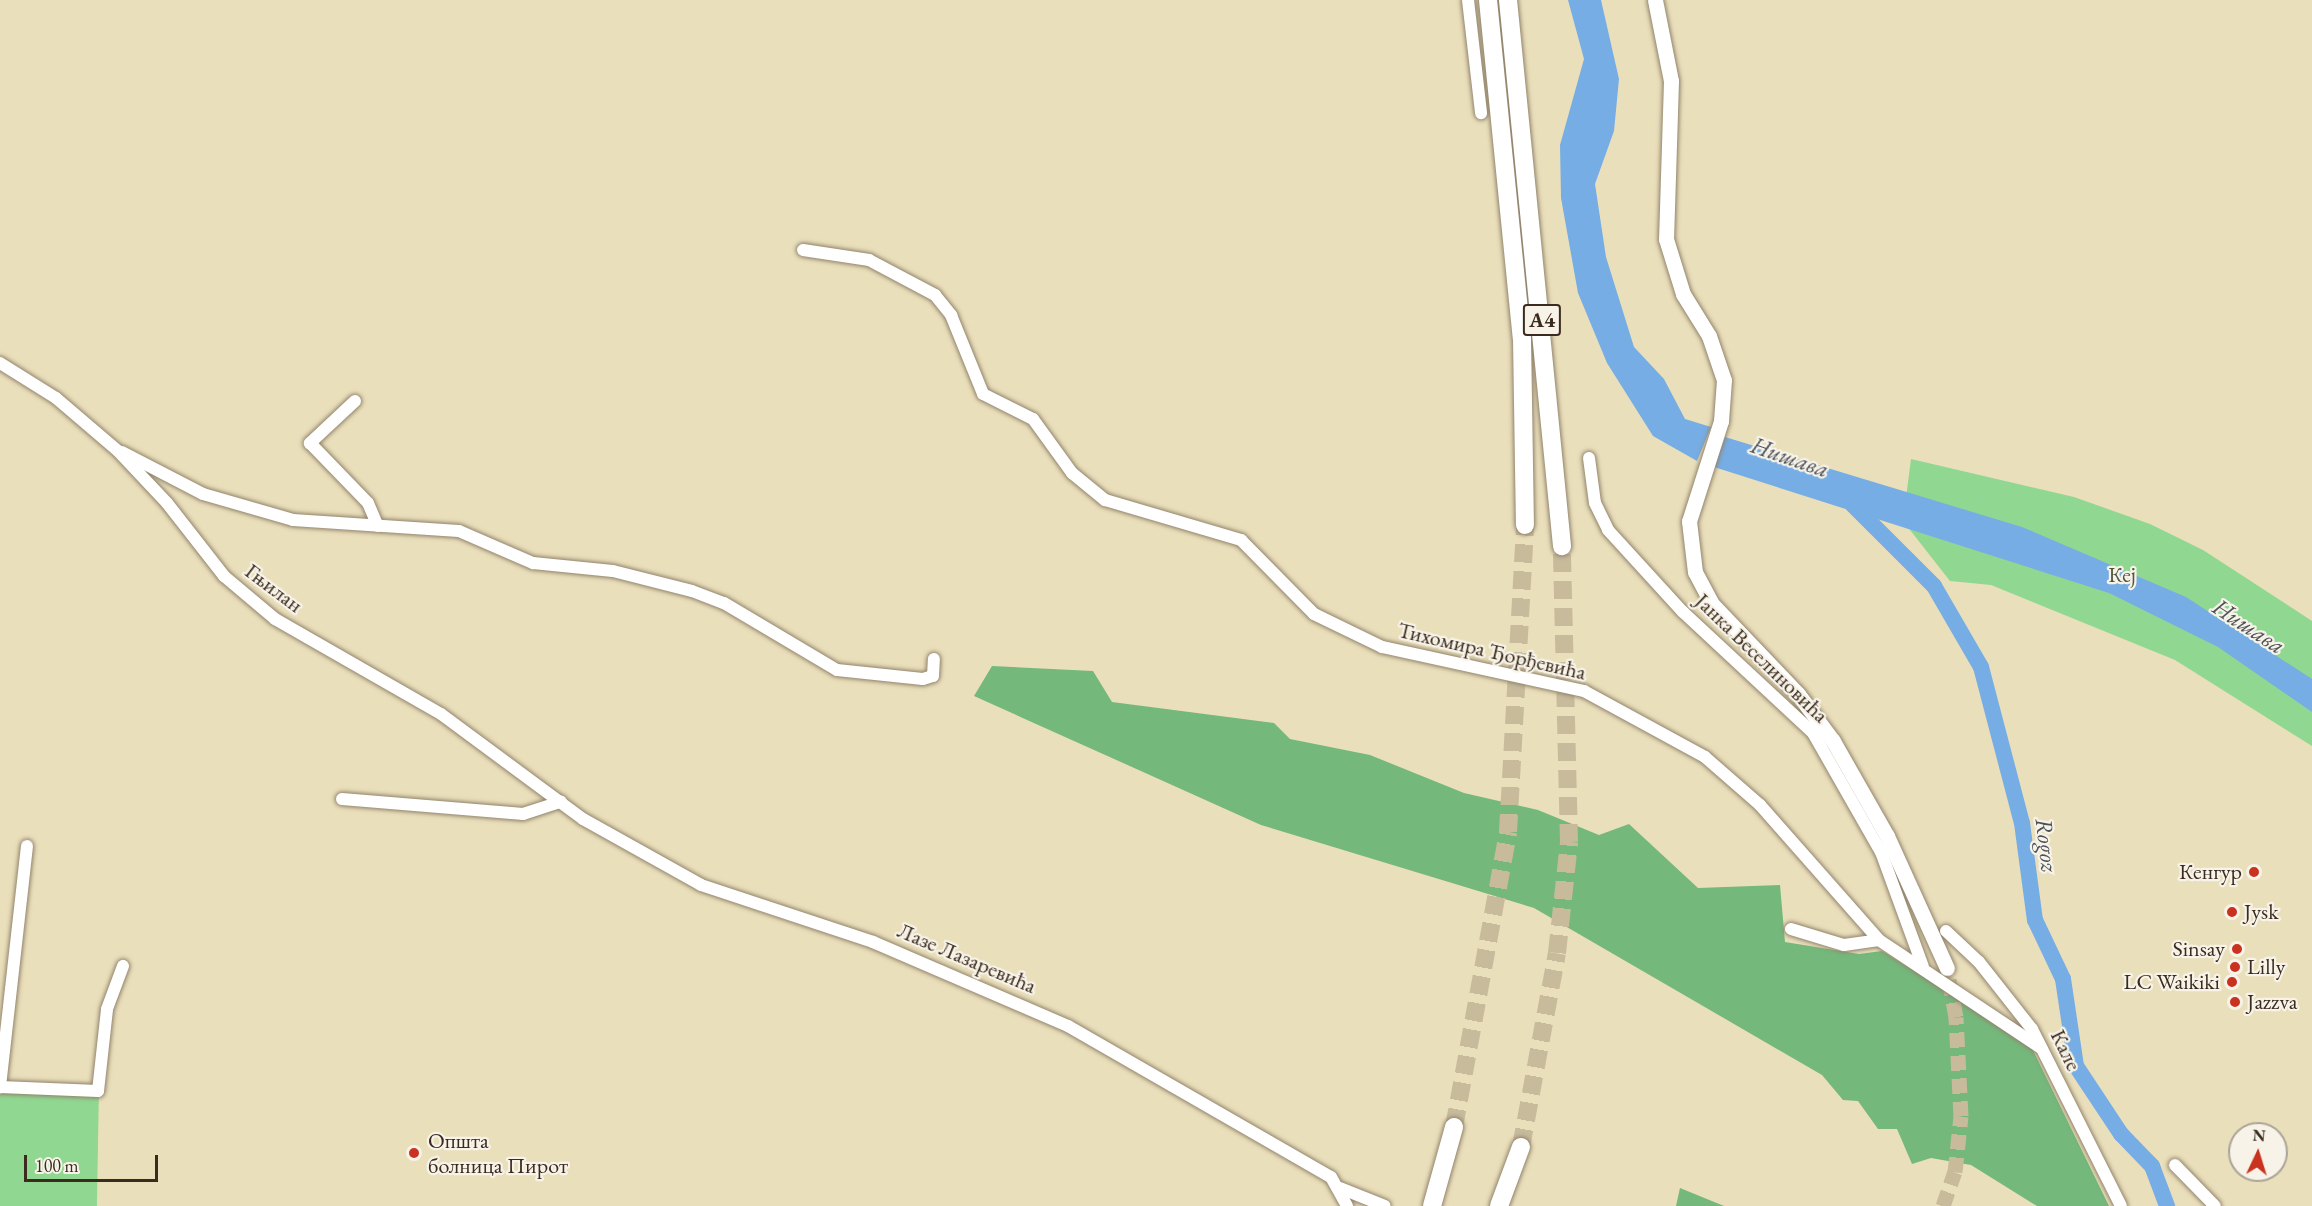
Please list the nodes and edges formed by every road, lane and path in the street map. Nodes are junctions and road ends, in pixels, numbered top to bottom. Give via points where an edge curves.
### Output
1 (1468, 0) edge
2 (1488, 0) edge
3 (1508, 0) edge
4 (1655, 0) edge
5 (1481, 113) dead end
6 (803, 250) dead end
7 (0, 363) edge
8 (355, 401) dead end
9 (118, 451) junction
10 (1589, 458) dead end
11 (1525, 525) tunnel mouth
12 (378, 526) junction
13 (1562, 546) tunnel mouth
14 (934, 659) dead end
15 (342, 799) dead end
16 (561, 802) junction
17 (27, 846) dead end
18 (1791, 929) dead end
19 (1946, 931) dead end
20 (1879, 940) junction
21 (123, 966) dead end
22 (1923, 967) junction
23 (1947, 968) tunnel mouth
24 (2041, 1048) junction
25 (1454, 1128) tunnel mouth
26 (1521, 1147) tunnel mouth
27 (2175, 1165) dead end
28 (1340, 1188) junction
29 (1433, 1203) edge
30 (1347, 1206) edge
31 (1385, 1206) edge
32 (1500, 1206) edge
33 (2121, 1206) edge
34 (2215, 1206) edge

1 - 5 street
2 - 11 highway, A4 via 1521,338
3 - 13 highway, A4
4 - 23 main road via 1671,81 1666,239 1683,294 1720,366 1725,405 1694,498 1689,546 1701,587 1833,741 1887,836
6 - 20 street, Тихомира Ђорђевића via 877,263 935,295 951,315 983,394 1033,419 1079,481 1105,500 1241,540 1314,614 1356,636 1409,655 1584,691 1705,757 1760,805
7 - 9 street, Гњилан via 56,399
8 - 12 street via 310,443 368,503
9 - 12 street via 203,494 293,519
9 - 16 street, Гњилан via 167,503 224,576 275,619 441,714
10 - 22 street, Јанка Веселиновића via 1595,503 1608,530 1683,612 1818,740 1881,852
12 - 14 street via 459,531 533,563 613,571 692,591 724,603 837,670 923,680 933,676
15 - 16 street via 523,814
16 - 28 street, Лазе Лазаревића via 702,885 873,942 1031,1007 1263,1136
17 - 21 street via 0,1087 98,1091 107,1009
18 - 20 street via 1844,945
19 - 24 street, Кале via 1979,962 2032,1029
20 - 22 street, Тихомира Ђорђевића
22 - 24 street, Тихомира Ђорђевића
24 - 33 street, Кале
25 - 29 highway
26 - 32 highway
27 - 34 street
28 - 30 street
28 - 31 street, Лазе Лазаревића

